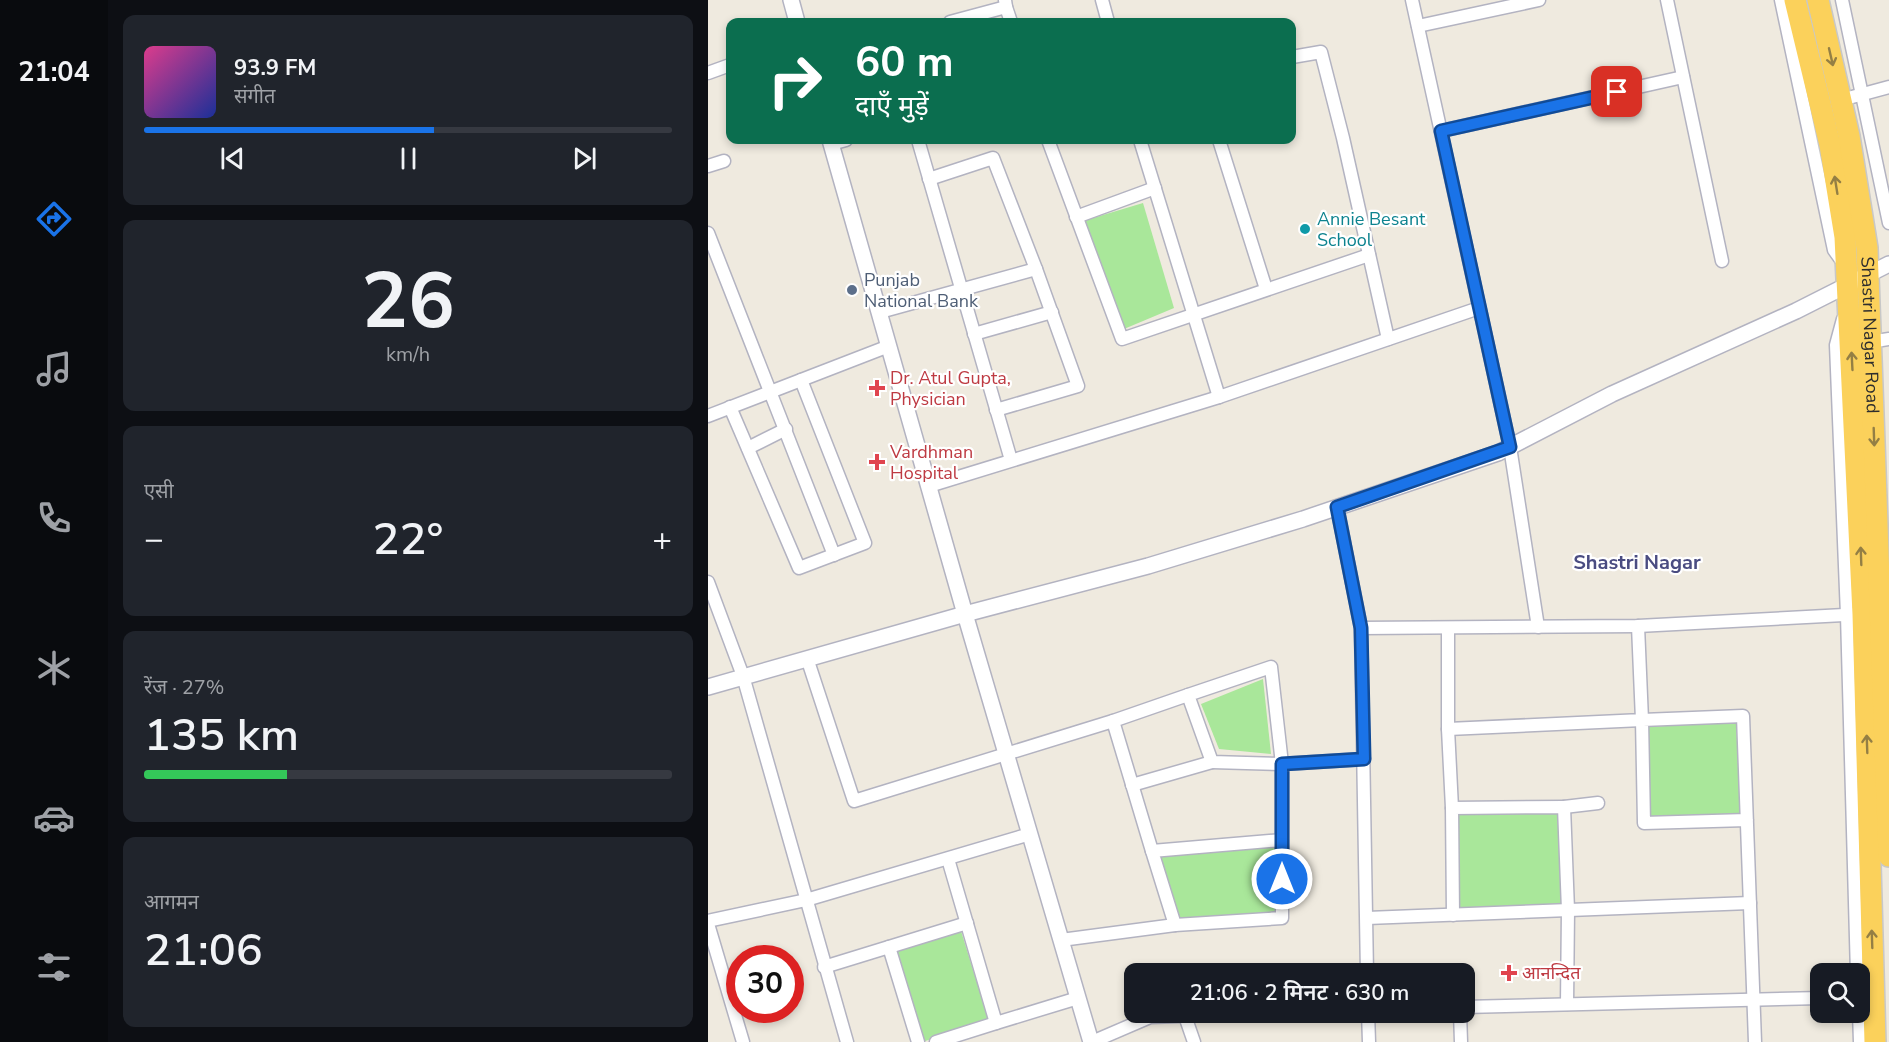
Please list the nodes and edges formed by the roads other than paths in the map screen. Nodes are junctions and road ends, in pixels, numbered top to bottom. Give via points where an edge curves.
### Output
1 (791, 0) edge
2 (1102, 0) edge
3 (1412, 0) edge
4 (1539, 0) edge
5 (1667, 0) edge
6 (1781, 0) edge
7 (1795, 0) edge
8 (1818, 0) edge
9 (1842, 0) edge
10 (1006, 3) edge
11 (796, 18) edge
12 (962, 18) edge
13 (1010, 18) edge
14 (1107, 18) edge
15 (1418, 26) junction
16 (1296, 56) edge
17 (726, 66) edge
18 (708, 73) edge
19 (1683, 77) junction
20 (1889, 87) edge
21 (1862, 94) junction
22 (1841, 100) junction
23 (1441, 131) junction
24 (837, 144) edge
25 (919, 144) edge
26 (1049, 144) edge
27 (1141, 144) edge
28 (1221, 144) edge
29 (724, 161) dead end
30 (708, 166) edge
31 (929, 179) junction
32 (1155, 188) junction
33 (1076, 216) junction
34 (1889, 223) edge
35 (708, 235) edge
36 (1369, 255) junction
37 (1722, 261) dead end
38 (1889, 264) edge
39 (1036, 269) junction
40 (1868, 274) junction
41 (1848, 283) junction
42 (1266, 289) junction
43 (960, 290) junction
44 (1479, 308) junction
45 (880, 312) junction
46 (1052, 312) junction
47 (1193, 313) junction
48 (975, 334) junction
49 (1388, 339) junction
50 (1880, 340) edge
51 (889, 346) junction
52 (801, 380) junction
53 (771, 392) junction
54 (1218, 397) junction
55 (730, 407) junction
56 (996, 410) junction
57 (708, 416) edge
58 (786, 429) junction
59 (1510, 447) junction
60 (748, 448) junction
61 (1011, 460) junction
62 (928, 486) junction
63 (1882, 488) edge
64 (1337, 507) junction
65 (834, 555) junction
66 (1884, 568) edge
67 (708, 582) edge
68 (965, 614) junction
69 (1855, 615) junction
70 (1638, 626) junction
71 (1538, 627) junction
72 (1361, 628) junction
73 (1448, 628) junction
74 (807, 658) junction
75 (743, 676) junction
76 (708, 687) edge
77 (1886, 694) edge
78 (1188, 695) junction
79 (1642, 720) junction
80 (1113, 721) junction
81 (1448, 729) junction
82 (1006, 754) junction
83 (1364, 759) junction
84 (1212, 762) junction
85 (1282, 764) junction
86 (1132, 785) junction
87 (1598, 803) dead end
88 (1564, 807) junction
89 (1452, 808) junction
90 (1747, 820) junction
91 (1030, 834) junction
92 (1282, 840) junction
93 (1884, 841) edge
94 (1152, 851) junction
95 (948, 859) junction
96 (806, 900) junction
97 (1750, 903) junction
98 (1568, 910) junction
99 (1453, 915) junction
100 (1367, 918) junction
101 (708, 923) edge
102 (967, 923) junction
103 (1174, 925) junction
104 (1061, 940) junction
105 (889, 947) junction
106 (1367, 963) edge
107 (1857, 963) edge
108 (824, 967) junction
109 (1078, 998) junction
110 (1754, 998) junction
111 (1810, 998) edge
112 (1870, 1001) edge
113 (1567, 1004) junction
114 (1475, 1007) edge
115 (996, 1023) junction
116 (1136, 1023) edge
117 (1187, 1023) edge
118 (1368, 1023) edge
119 (1460, 1023) edge
120 (1865, 1023) edge
121 (743, 1042) edge
122 (847, 1042) edge
123 (918, 1042) edge
124 (936, 1042) edge
125 (1091, 1042) edge
126 (1194, 1042) edge
127 (1369, 1042) edge
128 (1461, 1042) edge
129 (1755, 1042) edge
130 (1860, 1042) edge
131 (1875, 1042) edge

1 - 11 street
2 - 14 street
3 - 15 street
4 - 15 street
5 - 19 street
6 - 41 street via 1834,250
41 -> 7 highway via 1830,145
8 -> 22 highway, Shastri Nagar Road
9 - 21 street
10 - 12 street
10 - 13 street
15 - 23 street
16 - 36 street via 1320,52
17 - 18 street
19 - 23 street
19 - 37 street
20 - 21 street
21 - 22 street
21 - 34 street
22 - 40 highway, Shastri Nagar Road
23 - 44 street
24 - 45 street
25 - 31 street
26 - 33 street
27 - 32 street
28 - 42 street
29 - 30 street
31 - 39 street via 993,158
31 - 43 street
32 - 33 street
32 - 47 street
33 - 47 street via 1122,339
35 - 53 street
36 - 42 street
36 - 49 street
38 - 40 street
39 - 43 street
39 - 46 street
40 - 41 street
40 - 50 highway, Shastri Nagar Road
41 - 59 street via 1612,394
41 - 69 highway
42 - 47 street
43 - 45 street
43 - 48 street
44 - 49 street
44 - 59 street
45 - 51 street
46 - 48 street
46 - 56 street via 1078,386
47 - 54 street
48 - 56 street
49 - 54 street
50 -> 63 highway, Shastri Nagar Road
51 - 52 street
51 - 62 street
52 - 53 street
52 - 65 street via 865,543
53 - 55 street
53 - 58 street
54 - 61 street
55 - 57 street
55 - 60 street
56 - 61 street
58 - 60 street
58 - 65 street
59 - 64 street
59 - 71 street
60 - 65 street via 800,568
61 - 62 street
62 - 68 street
63 - 66 highway, Shastri Nagar Road
64 - 68 street via 1148,567
64 - 72 street
66 - 77 highway, Shastri Nagar Road
67 - 75 street
68 - 74 street
68 - 82 street
69 - 70 street
93 -> 69 highway
69 - 107 street
70 - 71 street
70 - 79 street
71 - 73 street
72 - 73 street
72 - 83 street
73 - 81 street
74 - 75 street
74 - 82 street via 854,801
75 - 76 street
75 - 96 street
77 - 93 highway, Shastri Nagar Road
78 - 80 street
78 - 84 street
78 - 85 street via 1271,667
79 - 81 street
79 - 90 street via 1743,716
79 - 90 street via 1644,823
80 - 82 street
80 - 86 street
81 - 89 street
82 - 91 street
83 - 85 street
83 - 100 street
84 - 85 street
84 - 86 street
85 - 92 street
86 - 94 street
87 - 88 street
88 - 89 street
88 - 98 street
89 - 99 street
90 - 97 street
91 - 95 street
91 - 104 street
92 - 94 street
92 - 103 street via 1282,918
112 -> 93 highway
94 - 103 street
95 - 96 street
95 - 102 street
96 - 101 street
96 - 108 street
97 - 98 street
97 - 110 street
98 - 99 street
98 - 113 street
99 - 100 street
100 - 106 street
101 - 121 street
102 - 105 street
102 - 115 street
103 - 104 street
104 - 109 street
105 - 108 street
105 - 123 street
108 - 122 street
109 - 115 street
109 - 125 street
110 - 111 street
110 - 113 street
110 - 129 street
112 - 131 highway
113 - 114 street
115 - 124 street
116 - 125 street
117 - 126 street
118 - 127 street
119 - 128 street
120 - 130 street

